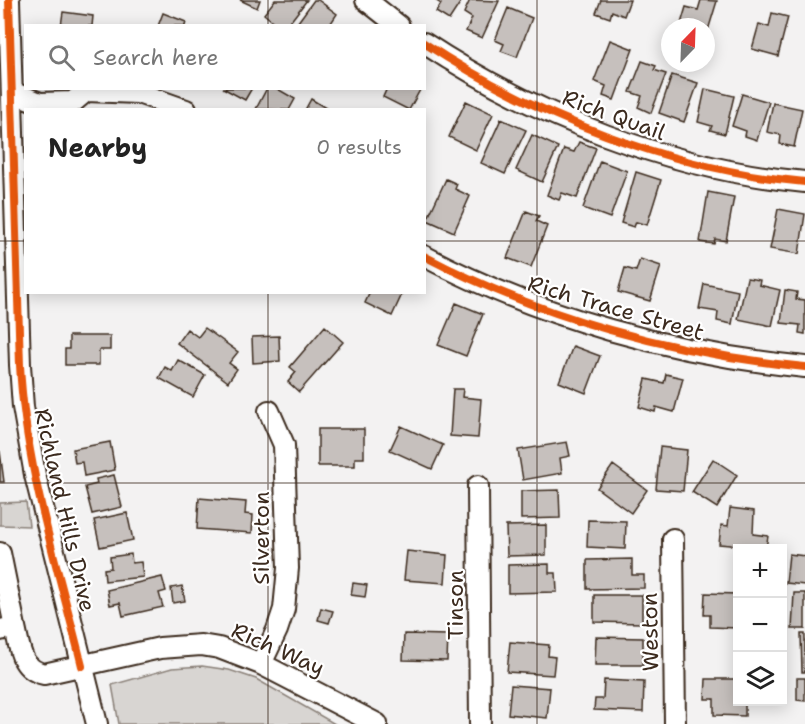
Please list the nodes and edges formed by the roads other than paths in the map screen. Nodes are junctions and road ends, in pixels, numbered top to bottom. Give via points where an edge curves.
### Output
1 (9, 0) edge
2 (366, 0) edge
3 (396, 24) edge
4 (426, 44) edge
5 (84, 90) edge
6 (12, 91) edge
7 (180, 108) edge
8 (805, 182) edge
9 (426, 257) edge
10 (805, 367) edge
11 (269, 411) dead end
12 (478, 486) dead end
13 (673, 539) dead end
14 (0, 553) edge
15 (7, 629) edge
16 (261, 664) junction
17 (82, 666) junction
18 (97, 724) edge
19 (377, 724) edge
20 (480, 724) edge
21 (675, 724) edge

1 - 6 street, Richland Hills Drive
2 - 3 street
4 - 8 street, Rich Quail via 532,104 634,145 704,165
5 - 6 street via 74,102 40,103
5 - 7 street via 138,93
6 - 17 street, Richland Hills Drive via 23,407 35,475
9 - 10 street, Rich Trace Street via 514,297 614,331 697,351
11 - 16 street, Silverton via 284,445 288,580 284,609
12 - 20 street, Tinson
13 - 21 street, Weston
14 - 15 street, Rich Way
15 - 17 street, Rich Way via 33,671 49,674
16 - 17 street, Rich Way via 219,648 183,645
16 - 19 street, Rich Way
17 - 18 street, Richland Hills Drive

